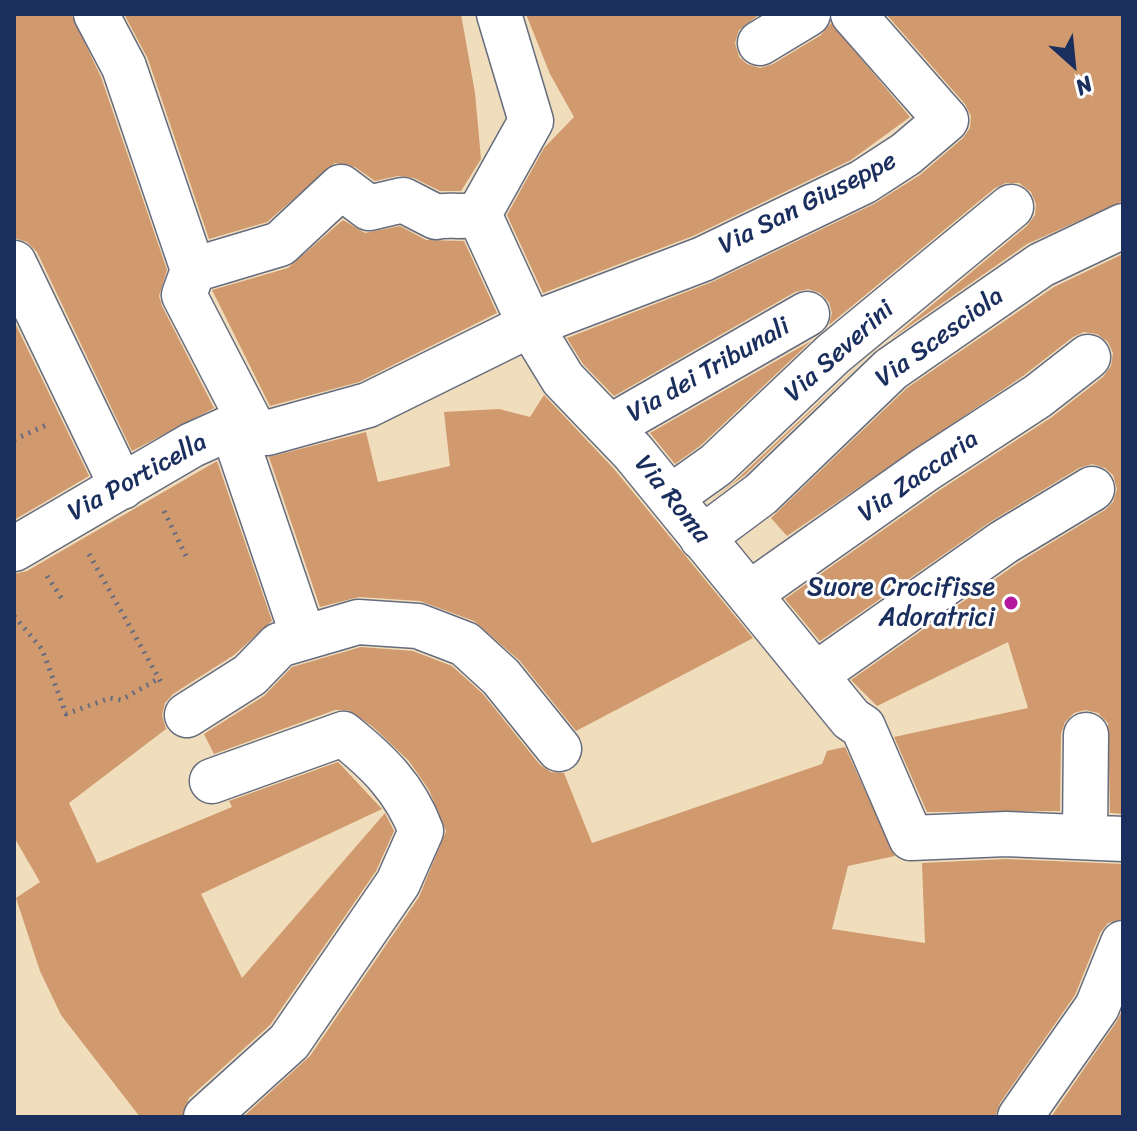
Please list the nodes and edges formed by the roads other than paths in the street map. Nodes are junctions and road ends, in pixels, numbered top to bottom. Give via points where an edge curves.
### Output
1 (96, 14) edge
2 (499, 14) edge
3 (808, 14) edge
4 (853, 14) edge
5 (760, 43) dead end
6 (1011, 207) dead end
7 (479, 214) junction
8 (1123, 226) edge
9 (14, 263) edge
10 (193, 270) junction
11 (807, 314) dead end
12 (530, 325) junction
13 (1088, 357) dead end
14 (610, 427) junction
15 (251, 430) junction
16 (134, 480) junction
17 (1092, 489) dead end
18 (671, 497) junction
19 (702, 538) junction
20 (14, 549) edge
21 (749, 594) junction
22 (303, 636) junction
23 (815, 675) junction
24 (187, 715) road end
25 (1086, 735) dead end
26 (559, 749) dead end
27 (212, 781) dead end
28 (1104, 837) edge
29 (1123, 943) edge
30 (206, 1117) edge
31 (1020, 1117) edge

1 - 10 street via 124,67
2 - 7 street via 531,121
3 - 5 street
4 - 12 street, Via San Giuseppe via 946,120 863,182 703,259
6 - 18 street, Via Severini via 833,354 727,455
7 - 10 street via 436,217 403,200 369,208 341,187 280,244
7 - 12 street, Via Roma
8 - 19 street, Via Scesciola via 1041,265 891,369 761,494
9 - 16 street
10 - 15 street via 184,295
11 - 14 street, Via dei Tribunali
12 - 14 street, Via Roma via 563,379
12 - 15 street, Via Porticella via 368,405
13 - 21 street, Via Zaccaria
14 - 18 street, Via Roma
15 - 16 street, Via Porticella
15 - 22 street
16 - 20 street, Via Porticella
17 - 23 street via 1004,542
18 - 19 street, Via Roma
19 - 21 street, Via Roma
21 - 23 street, Via Roma
22 - 24 street via 279,645 250,675
22 - 26 street via 358,622 418,626 465,644 501,677
23 - 28 street, Via Roma via 863,727 911,838
25 - 28 street
27 - 30 street via 343,734 391,777 412,806 421,831 398,883 289,1042
29 - 31 street via 1097,1007

